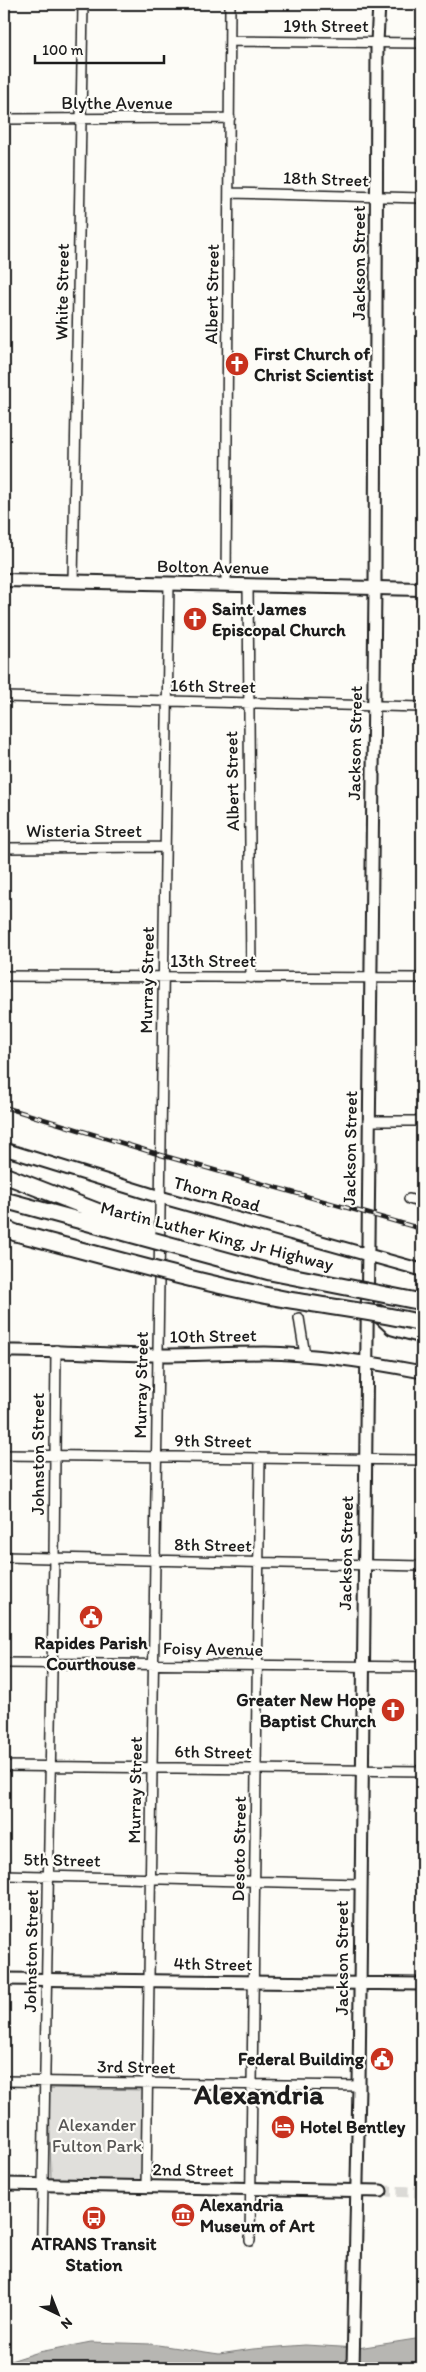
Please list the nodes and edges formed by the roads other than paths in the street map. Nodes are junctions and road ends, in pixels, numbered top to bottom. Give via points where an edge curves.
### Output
1 (83, 4) edge
2 (230, 4) edge
3 (379, 4) edge
4 (230, 41) junction
5 (377, 42) junction
6 (422, 43) edge
7 (230, 118) junction
8 (4, 119) edge
9 (81, 119) junction
10 (230, 193) junction
11 (376, 197) junction
12 (422, 198) edge
13 (4, 580) edge
14 (73, 582) junction
15 (169, 583) junction
16 (226, 584) junction
17 (248, 585) junction
18 (375, 588) junction
19 (422, 589) edge
20 (4, 697) edge
21 (167, 701) junction
22 (248, 703) junction
23 (373, 707) junction
24 (422, 707) edge
25 (165, 847) junction
26 (4, 848) edge
27 (4, 976) edge
28 (163, 977) junction
29 (251, 978) junction
30 (369, 978) junction
31 (422, 978) edge
32 (368, 1121) junction
33 (422, 1121) edge
34 (4, 1149) edge
35 (4, 1175) edge
36 (160, 1197) junction
37 (409, 1199) dead end
38 (4, 1200) edge
39 (422, 1203) edge
40 (8, 1230) edge
41 (366, 1254) junction
42 (239, 1265) junction
43 (422, 1270) edge
44 (422, 1302) edge
45 (378, 1313) junction
46 (298, 1318) dead end
47 (422, 1322) edge
48 (422, 1335) edge
49 (56, 1350) junction
50 (4, 1351) edge
51 (158, 1355) junction
52 (305, 1355) junction
53 (365, 1361) junction
54 (422, 1372) edge
55 (4, 1455) edge
56 (54, 1456) junction
57 (156, 1456) junction
58 (260, 1458) junction
59 (364, 1459) junction
60 (422, 1460) edge
61 (4, 1557) edge
62 (54, 1558) junction
63 (155, 1560) junction
64 (259, 1562) junction
65 (363, 1564) junction
66 (422, 1566) edge
67 (4, 1663) edge
68 (52, 1663) junction
69 (153, 1664) junction
70 (258, 1665) junction
71 (362, 1666) junction
72 (422, 1667) edge
73 (4, 1766) edge
74 (50, 1766) junction
75 (152, 1768) junction
76 (256, 1769) junction
77 (361, 1770) junction
78 (422, 1771) edge
79 (4, 1875) edge
80 (48, 1876) junction
81 (150, 1878) junction
82 (254, 1881) junction
83 (360, 1884) junction
84 (4, 1979) edge
85 (46, 1979) junction
86 (149, 1981) junction
87 (253, 1982) junction
88 (358, 1983) junction
89 (422, 1984) edge
90 (4, 2081) edge
91 (45, 2081) junction
92 (147, 2083) junction
93 (252, 2084) junction
94 (359, 2086) junction
95 (4, 2184) edge
96 (43, 2185) junction
97 (146, 2187) junction
98 (250, 2188) junction
99 (356, 2190) junction
100 (382, 2191) tunnel mouth
101 (42, 2239) dead end
102 (250, 2241) dead end
103 (353, 2368) edge

1 - 9 street, White Street
2 - 4 street, Albert Street
3 - 5 main road, Jackson Street
4 - 5 street, 19th Street
4 - 7 street, Albert Street
5 - 6 street, 19th Street
5 - 11 main road, Jackson Street
7 - 9 street, Blythe Avenue
7 - 10 street, Albert Street
8 - 9 street, Blythe Avenue
9 - 14 street, White Street
10 - 11 street, 18th Street
10 - 16 street, Albert Street
11 - 12 street, 18th Street
11 - 18 main road, Jackson Street
13 - 14 main road, Bolton Avenue
14 - 15 main road, Bolton Avenue
15 - 16 main road, Bolton Avenue
15 - 21 street, Murray Street
16 - 17 main road, Bolton Avenue
17 - 18 main road, Bolton Avenue
17 - 22 street, Albert Street
18 - 19 main road, Bolton Avenue
18 - 23 main road, Jackson Street
20 - 21 street, 16th Street
21 - 22 street, 16th Street
21 - 25 street, Murray Street
22 - 23 street, 16th Street
22 - 29 street, Albert Street
23 - 24 street, 16th Street
23 - 30 main road, Jackson Street
25 - 26 street, Wisteria Street
25 - 28 street, Murray Street
27 - 28 street, 13th Street
28 - 29 street, 13th Street
28 - 36 street, Murray Street
29 - 30 street, 13th Street
30 - 31 street, 13th Street
30 - 32 main road, Jackson Street
32 - 33 street
32 - 41 main road, Jackson Street
34 - 36 main road, Thorn Road
35 - 42 highway, bridge
36 - 41 main road, Thorn Road
36 - 51 street, Murray Street
37 - 39 street
38 - 42 highway, Martin Luther King, Jr Highway, bridge
40 - 45 highway, bridge via 196,1281
41 - 43 main road, Thorn Road
41 - 53 main road, Jackson Street
42 - 44 highway, Martin Luther King, Jr Highway, bridge
45 - 47 highway, bridge
45 - 48 highway via 393,1327
46 - 52 street
49 - 50 main road, 10th Street
49 - 51 main road, 10th Street
49 - 56 street, Johnston Street
51 - 52 main road, 10th Street
51 - 57 street, Murray Street
52 - 53 main road, 10th Street
53 - 54 main road, 10th Street
53 - 59 main road, Jackson Street
55 - 56 street, 9th Street
56 - 57 street, 9th Street
56 - 62 street, Johnston Street
57 - 58 street, 9th Street
57 - 63 street, Murray Street
58 - 59 street, 9th Street
58 - 64 street, Desoto Street
59 - 60 street, 9th Street
59 - 65 main road, Jackson Street
61 - 62 street, 8th Street
62 - 63 street, 8th Street
62 - 68 street, Johnston Street
63 - 64 street, 8th Street
63 - 69 street, Murray Street
64 - 65 street, 8th Street
64 - 70 street, Desoto Street
65 - 66 street, 8th Street
65 - 71 main road, Jackson Street
67 - 68 street, Foisy Avenue
68 - 69 street, Foisy Avenue
68 - 74 street, Johnston Street
69 - 70 street, Foisy Avenue
69 - 75 street, Murray Street
70 - 71 street, Foisy Avenue
70 - 76 street, Desoto Street
71 - 72 street, Foisy Avenue
71 - 77 main road, Jackson Street
73 - 74 street, 6th Street
74 - 75 street, 6th Street
74 - 80 street, Johnston Street
75 - 76 street, 6th Street
75 - 81 street, Murray Street
76 - 77 street, 6th Street
76 - 82 street, Desoto Street
77 - 78 street, 6th Street
77 - 83 main road, Jackson Street
79 - 80 street, 5th Street
80 - 81 street, 5th Street
80 - 85 street, Johnston Street
81 - 82 street, 5th Street
81 - 86 street, Murray Street
82 - 83 street, 5th Street
82 - 87 street, Desoto Street
83 - 88 main road, Jackson Street
84 - 85 main road, 4th Street
85 - 86 main road, 4th Street
85 - 91 street, Johnston Street
86 - 87 main road, 4th Street
86 - 92 street, Murray Street
87 - 88 main road, 4th Street
87 - 93 street, Desoto Street
88 - 89 main road, 4th Street
88 - 94 main road, Jackson Street
90 - 91 street, 3rd Street
91 - 92 street, 3rd Street
91 - 96 street, Johnston Street
92 - 93 street, 3rd Street
92 - 97 street, Murray Street
93 - 94 street, 3rd Street
93 - 98 street, Desoto Street
94 - 99 main road, Jackson Street
95 - 96 main road, 2nd Street
96 - 97 main road, 2nd Street
96 - 101 street, Johnston Street
97 - 98 main road, 2nd Street
98 - 99 main road, 2nd Street
98 - 102 street, Desoto Street
99 - 100 main road, 2nd Street
99 - 103 main road, Jackson Street

